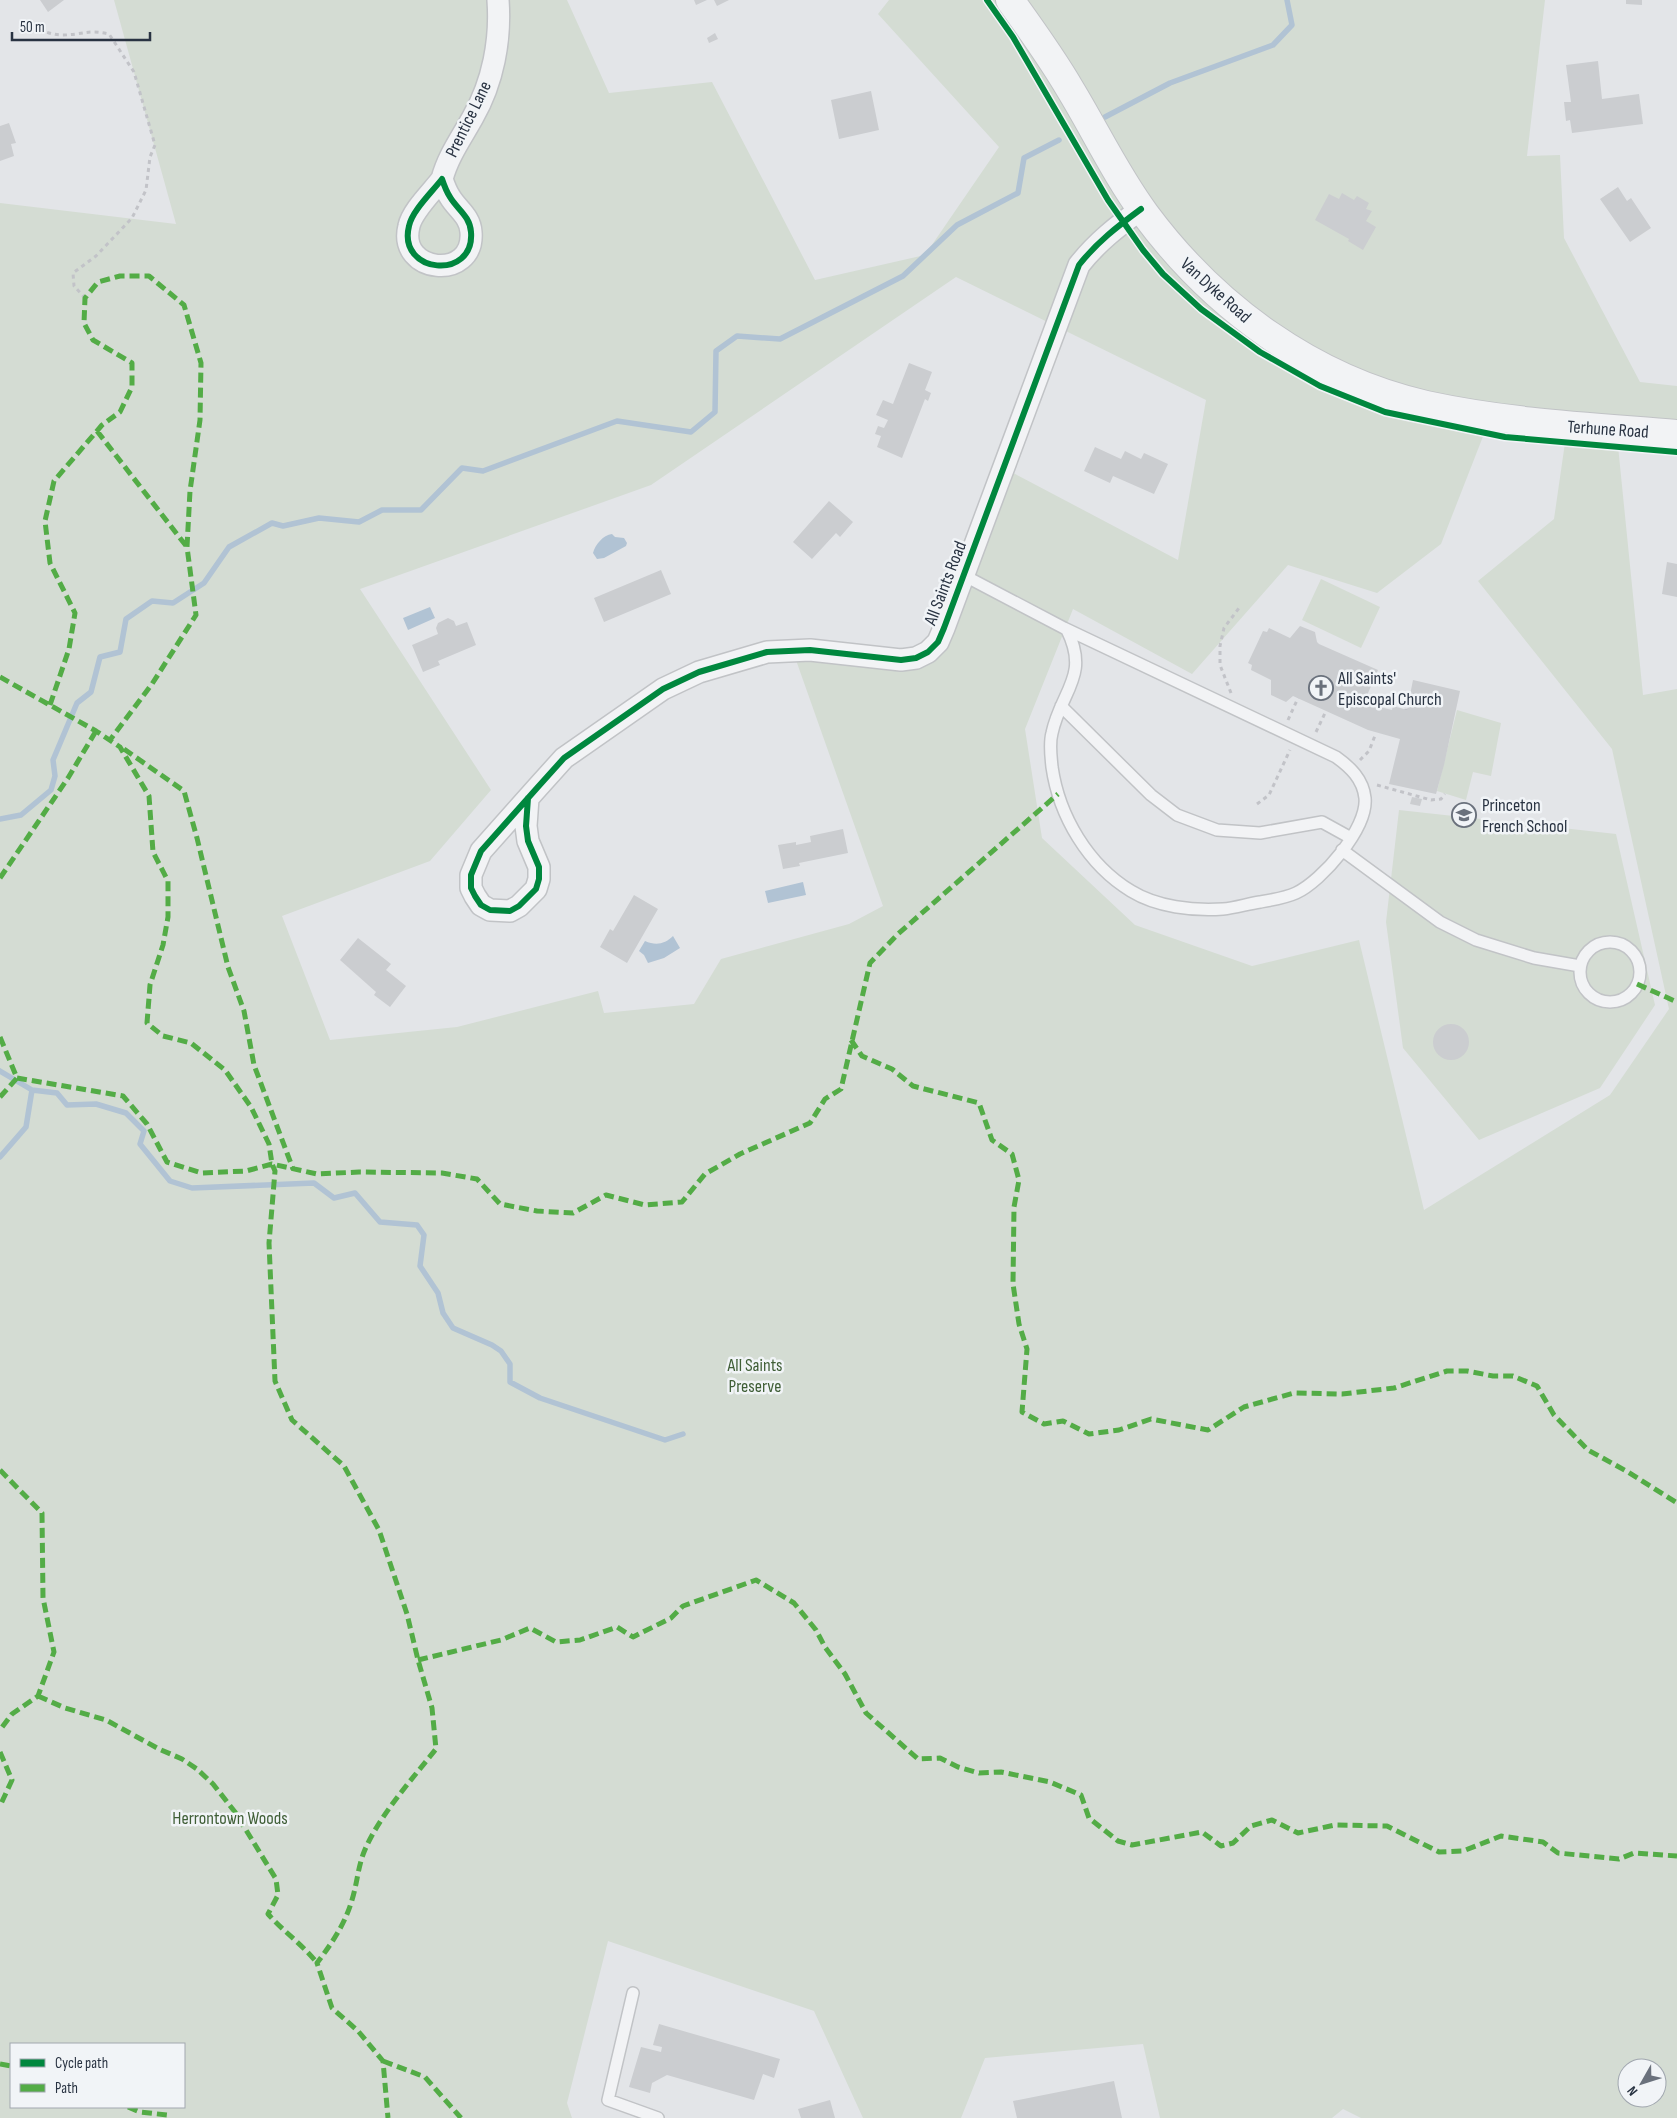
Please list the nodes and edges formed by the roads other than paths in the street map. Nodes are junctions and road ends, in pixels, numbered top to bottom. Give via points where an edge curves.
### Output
1 (498, 0) edge
2 (1010, 0) edge
3 (442, 179) dead end
4 (1142, 210) junction
5 (1539, 424) joint
6 (1677, 434) edge
7 (965, 576) junction
8 (1067, 630) junction
9 (1061, 706) junction
10 (528, 798) junction
11 (1351, 838) junction
12 (1342, 850) junction
13 (1580, 966) junction
14 (633, 1993) dead end
15 (658, 2118) edge

1 - 3 street, Prentice Lane via 498,32 490,75 474,115 445,165
2 - 4 street, Van Dyke Road via 1069,87
4 - 5 street, Van Dyke Road via 1187,265 1230,306 1300,354 1384,393 1425,404
4 - 7 street, All Saints Road via 1110,232 1079,265
5 - 6 street, Terhune Road
7 - 8 lane
7 - 10 street, All Saints Road via 938,642 928,652 901,660 810,650 767,652 699,672 663,690 564,758
8 - 9 lane via 1075,648 1076,676
8 - 11 lane via 1343,762 1358,777 1365,799 1361,820
9 - 11 lane via 1151,795 1177,814 1217,830 1260,834 1322,822
9 - 12 lane via 1051,736 1050,754 1066,816 1099,864 1132,891 1168,905 1224,909 1296,893 1319,877
10 - 10 street, All Saints Road via 481,851 471,875 475,896 490,910 510,911 520,906 536,889 539,867 528,840
11 - 12 lane
12 - 13 lane via 1440,922 1476,940 1534,958
13 - 13 lane via 1591,948 1599,944 1619,943 1635,955 1640,974 1632,992 1615,1002 1606,1002 1588,993 1580,975
14 - 15 lane via 608,2100

